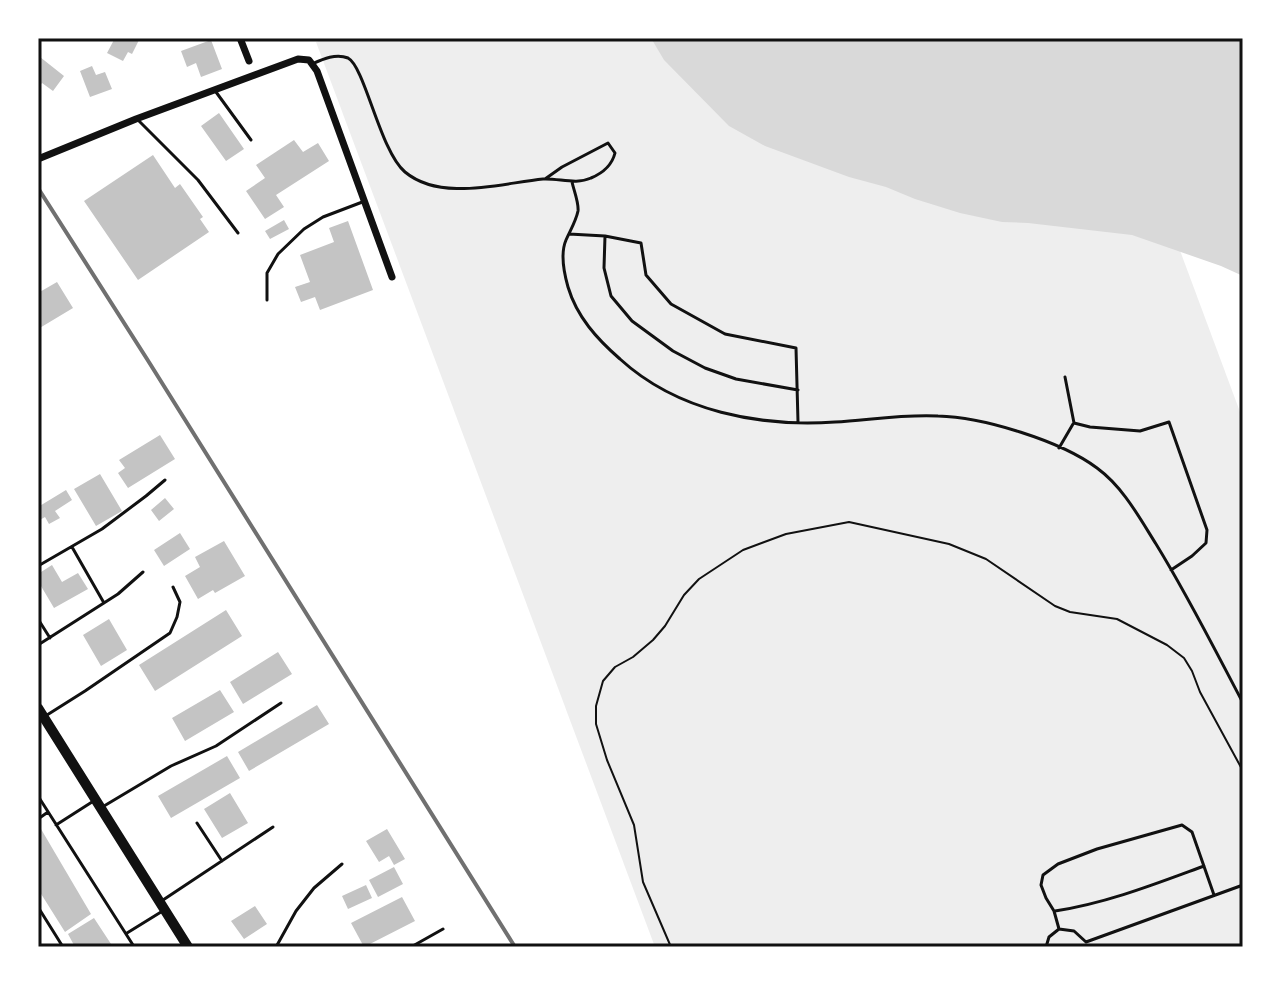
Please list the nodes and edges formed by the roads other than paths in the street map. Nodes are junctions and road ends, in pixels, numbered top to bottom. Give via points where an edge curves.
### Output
1 (240, 38) edge
2 (249, 61) dead end
3 (312, 64) junction
4 (214, 89) junction
5 (136, 119) junction
6 (251, 140) dead end
7 (38, 159) edge
8 (545, 179) junction
9 (572, 182) junction
10 (365, 201) junction
11 (238, 233) dead end
12 (569, 234) junction
13 (605, 236) junction
14 (392, 277) dead end
15 (267, 300) dead end
16 (1065, 377) dead end
17 (798, 390) junction
18 (798, 423) junction
19 (1074, 423) junction
20 (1059, 448) junction
21 (165, 480) dead end
22 (71, 547) junction
23 (38, 566) edge
24 (1171, 570) junction
25 (143, 572) dead end
26 (173, 587) dead end
27 (104, 603) junction
28 (38, 619) edge
29 (50, 638) junction
30 (38, 645) edge
31 (281, 703) dead end
32 (1243, 703) edge
33 (41, 713) edge
34 (38, 796) edge
35 (98, 804) junction
36 (48, 812) junction
37 (38, 819) edge
38 (197, 823) dead end
39 (56, 825) junction
40 (273, 827) dead end
41 (222, 861) junction
42 (342, 864) dead end
43 (1204, 866) junction
44 (1243, 885) edge
45 (1214, 895) junction
46 (162, 906) junction
47 (38, 907) edge
48 (1054, 911) junction
49 (443, 929) dead end
50 (1059, 929) junction
51 (126, 934) junction
52 (1086, 944) edge
53 (132, 946) edge
54 (63, 947) edge
55 (188, 947) edge
56 (276, 947) edge
57 (411, 947) edge
58 (1046, 947) edge

1 - 2 street
3 - 4 street via 298,59
3 - 8 lane via 336,57 353,62 396,161 425,183 470,189
3 - 10 street
4 - 5 street
4 - 6 lane
5 - 7 street
5 - 11 lane via 198,180
8 - 9 lane
8 - 9 lane via 608,143 615,153 612,163 589,180
9 - 12 lane via 578,210
10 - 14 street
10 - 15 lane via 323,217 278,254 267,273
12 - 13 lane
12 - 18 lane via 563,264 574,304 587,326 627,365 690,402 761,421
13 - 17 lane via 604,268 611,296 632,321 705,368
13 - 17 lane via 641,243 646,275 671,304 725,334 796,348
16 - 19 lane
17 - 18 lane
18 - 20 lane via 938,416 1022,432
19 - 20 lane
19 - 24 lane via 1140,431 1169,422 1207,530 1206,543
20 - 24 lane via 1112,480
21 - 22 lane
22 - 23 lane
22 - 27 lane
24 - 32 lane
25 - 27 lane
26 - 33 lane via 180,602 170,633 85,691
27 - 29 lane
28 - 29 lane
29 - 30 lane
31 - 35 lane via 216,746
33 - 35 main road
34 - 36 lane
35 - 39 lane
35 - 46 main road
36 - 37 lane
36 - 39 lane
38 - 41 lane
39 - 51 lane
40 - 41 lane
41 - 46 lane
42 - 56 lane via 314,888
43 - 45 lane
43 - 48 lane via 1107,900
43 - 48 lane via 1192,832 1182,825 1097,849 1043,875 1041,885
44 - 45 lane
45 - 52 lane
46 - 51 lane
46 - 55 main road
47 - 54 lane
48 - 50 lane
49 - 57 lane
50 - 52 lane via 1074,931
50 - 58 lane
51 - 53 lane

